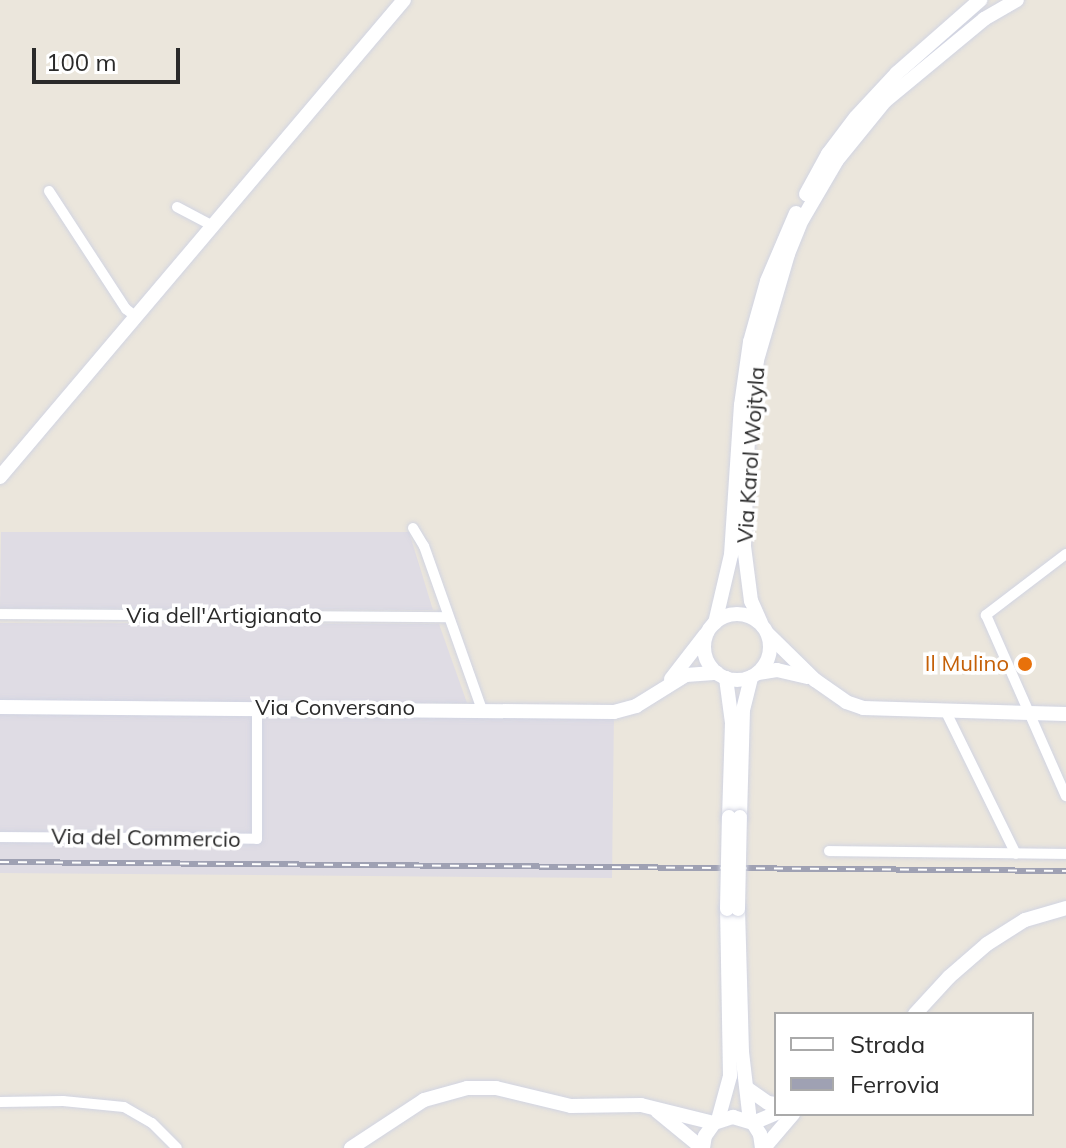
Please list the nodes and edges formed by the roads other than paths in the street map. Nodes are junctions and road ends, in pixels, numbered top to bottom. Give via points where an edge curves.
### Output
1 (404, 0) edge
2 (980, 0) edge
3 (1017, 0) edge
4 (49, 191) dead end
5 (177, 207) dead end
6 (213, 226) junction
7 (135, 316) junction
8 (0, 477) edge
9 (413, 528) dead end
10 (1066, 554) edge
11 (0, 614) edge
12 (448, 617) junction
13 (712, 627) junction
14 (764, 628) junction
15 (754, 675) junction
16 (722, 676) junction
17 (815, 680) junction
18 (662, 688) junction
19 (0, 707) edge
20 (257, 707) junction
21 (482, 710) junction
22 (946, 712) junction
23 (1029, 713) junction
24 (1066, 714) edge
25 (1066, 796) edge
26 (734, 817) junction
27 (0, 837) edge
28 (829, 851) dead end
29 (1016, 854) junction
30 (1066, 854) edge
31 (1066, 908) edge
32 (733, 909) junction
33 (917, 1012) edge
34 (748, 1089) junction
35 (0, 1102) edge
36 (774, 1104) edge
37 (654, 1108) junction
38 (774, 1114) edge
39 (791, 1116) edge
40 (716, 1121) junction
41 (752, 1122) junction
42 (177, 1148) edge
43 (351, 1148) edge
44 (703, 1148) edge
45 (763, 1148) edge

1 - 6 street
2 - 13 street, Via Karol Wojtyla via 856,117 828,154 782,241 750,342 731,555
3 - 14 street, Via Karol Wojtyla via 960,37 885,101 837,160 788,254 757,360 748,438 744,546 751,601
4 - 7 street
5 - 6 street
6 - 7 street
7 - 8 street
9 - 12 street
10 - 23 street via 986,615
11 - 12 street, Via dell'Artigianato
12 - 21 street
13 - 14 street via 738,614
13 - 16 street via 704,649
13 - 18 street
14 - 15 street via 770,655
14 - 17 street
15 - 16 street
15 - 17 street via 777,670
15 - 26 street via 743,710
16 - 18 street via 686,675
16 - 26 street via 732,723
17 - 22 street via 863,708
18 - 21 street, Via Conversano via 636,706 614,712
19 - 20 street, Via Conversano
20 - 21 street, Via Conversano
20 - 27 street, Via del Commercio via 257,839
22 - 23 street
22 - 29 street
23 - 24 street
23 - 25 street
26 - 32 street, bridge
28 - 29 street
29 - 30 street
31 - 33 street via 1025,920 987,944
32 - 34 street
32 - 40 street via 730,1076
34 - 36 street
34 - 41 street
35 - 42 street via 124,1107 152,1123
37 - 40 street
37 - 43 street via 571,1106 496,1088 467,1088 424,1100
37 - 44 street
38 - 41 street
39 - 45 street
40 - 41 street via 733,1117
40 - 44 street
41 - 45 street

